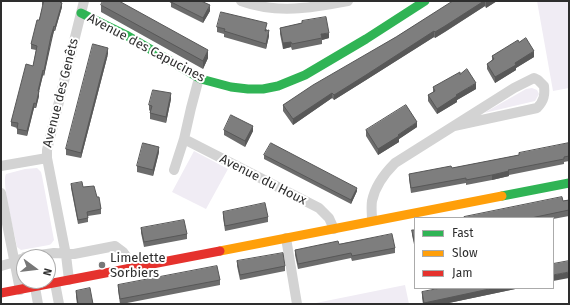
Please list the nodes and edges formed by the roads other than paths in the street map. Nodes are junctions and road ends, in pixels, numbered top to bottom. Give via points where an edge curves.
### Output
1 (84, 1) edge
2 (241, 1) edge
3 (348, 1) edge
4 (425, 1) edge
5 (81, 13) junction
6 (200, 78) junction
7 (454, 126) junction
8 (184, 140) junction
9 (46, 158) junction
10 (1, 166) edge
11 (174, 170) dead end
12 (569, 183) edge
13 (1, 193) edge
14 (372, 220) junction
15 (334, 229) junction
16 (286, 238) junction
17 (18, 249) edge
18 (56, 253) edge
19 (66, 254) junction
20 (16, 261) edge
21 (1, 266) edge
22 (134, 267) junction
23 (69, 280) junction
24 (56, 283) edge
25 (56, 288) edge
26 (25, 289) edge
27 (35, 289) edge
28 (20, 290) joint
29 (1, 293) edge
30 (38, 304) edge
31 (59, 304) edge
32 (297, 304) edge

1 - 5 street, Avenue des Genêts
2 - 3 street via 287,9
4 - 6 street, Avenue des Capucines via 311,73 289,84 247,90
5 - 6 street, Avenue des Capucines via 102,22
5 - 9 street, Avenue des Genêts
6 - 8 street
7 - 7 street via 537,108 543,102 544,86 534,78
7 - 14 street via 395,163 385,173 372,202
8 - 11 street
8 - 15 street, Avenue du Houx via 319,208 329,218
9 - 10 street
9 - 19 street, Avenue des Genêts
12 - 14 street
13 - 17 street
14 - 15 street
15 - 16 street
16 - 22 street
16 - 32 street
18 - 19 street
19 - 22 street via 115,246
19 - 23 street, Avenue des Genêts
20 - 21 street
22 - 23 street
23 - 24 street
25 - 31 street
26 - 28 street
27 - 30 street
28 - 29 street

